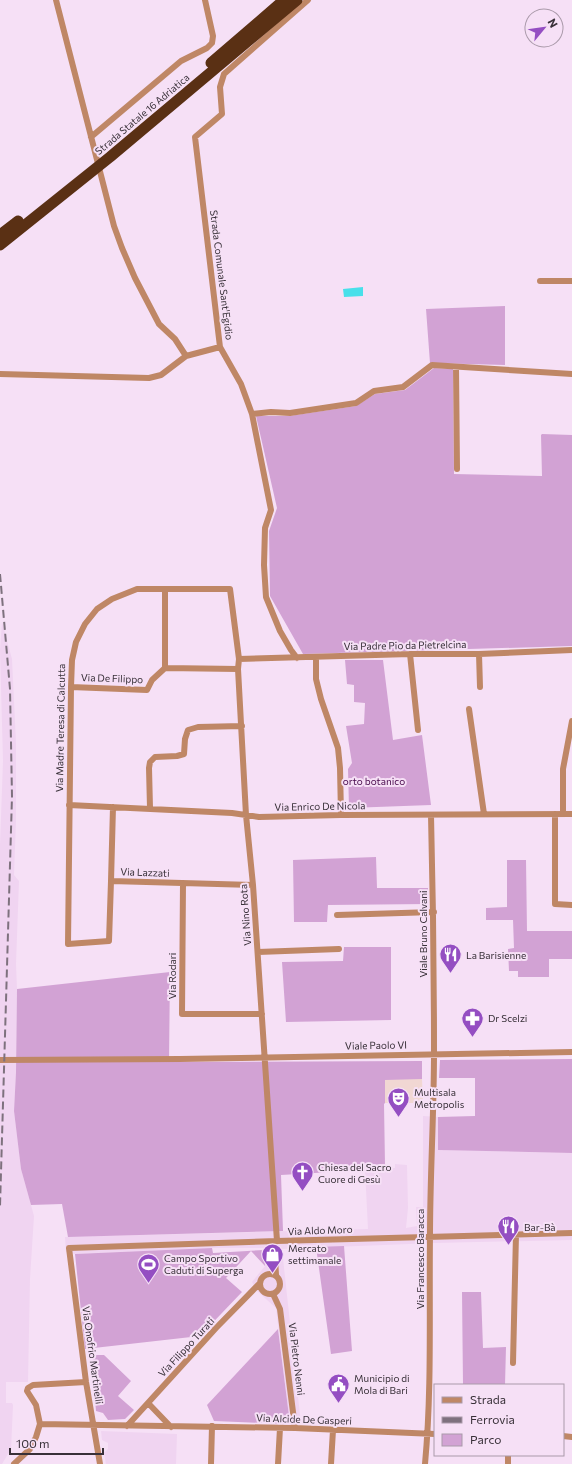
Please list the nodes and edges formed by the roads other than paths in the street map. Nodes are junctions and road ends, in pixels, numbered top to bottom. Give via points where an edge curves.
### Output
1 (56, 0) edge
2 (205, 0) edge
3 (284, 0) edge
4 (297, 0) edge
5 (308, 0) edge
6 (91, 137) junction
7 (107, 155) junction
8 (2, 238) edge
9 (540, 281) dead end
10 (572, 281) edge
11 (220, 347) junction
12 (186, 356) junction
13 (456, 367) junction
14 (0, 374) edge
15 (572, 374) edge
16 (252, 414) junction
17 (457, 469) dead end
18 (230, 589) joint
19 (165, 590) junction
20 (572, 650) edge
21 (410, 654) junction
22 (479, 654) junction
23 (297, 658) junction
24 (316, 658) junction
25 (238, 660) junction
26 (165, 668) junction
27 (238, 669) junction
28 (71, 687) junction
29 (480, 687) dead end
30 (469, 710) dead end
31 (572, 721) edge
32 (242, 726) junction
33 (418, 730) dead end
34 (68, 805) junction
35 (113, 807) junction
36 (150, 808) junction
37 (484, 814) junction
38 (555, 814) junction
39 (563, 814) junction
40 (572, 814) edge
41 (246, 815) junction
42 (341, 815) junction
43 (431, 815) junction
44 (111, 881) junction
45 (183, 883) junction
46 (253, 885) junction
47 (572, 905) edge
48 (434, 912) junction
49 (337, 915) dead end
50 (339, 949) dead end
51 (258, 952) junction
52 (262, 1014) junction
53 (572, 1052) edge
54 (434, 1054) junction
55 (265, 1057) junction
56 (0, 1060) edge
57 (572, 1233) edge
58 (516, 1234) junction
59 (430, 1237) junction
60 (273, 1241) junction
61 (69, 1248) joint
62 (274, 1275) junction
63 (260, 1283) junction
64 (273, 1294) junction
65 (513, 1363) dead end
66 (86, 1382) junction
67 (148, 1403) junction
68 (40, 1424) junction
69 (93, 1426) junction
70 (127, 1426) junction
71 (212, 1426) junction
72 (171, 1427) junction
73 (280, 1428) junction
74 (295, 1428) junction
75 (333, 1430) junction
76 (428, 1434) junction
77 (434, 1434) edge
78 (14, 1464) edge
79 (100, 1464) edge
80 (211, 1464) edge
81 (278, 1464) edge
82 (331, 1464) edge
83 (425, 1464) edge

1 - 6 street
2 - 6 street via 213,36 212,43 181,61
3 - 7 highway, Strada Statale 16 Adriatica
4 - 7 highway, Strada Statale 16 Adriatica
5 - 11 street, Strada Comunale Sant'Egidio via 224,74 220,86 222,114 194,137
6 - 12 street via 114,226 124,254 158,324 175,339
7 - 8 highway, Strada Statale 16 Adriatica
9 - 10 street
11 - 12 street
11 - 16 street, Strada Comunale Sant'Egidio via 241,384
12 - 14 street via 161,375 149,378
13 - 15 street
13 - 16 street via 432,365 403,387 374,391 356,403 290,413
13 - 17 street
16 - 23 street, Strada Comunale Sant'Egidio via 271,510 265,528 266,597 280,631
18 - 19 street, Via Madre Teresa di Calcutta
18 - 25 street, Via Nino Rota
19 - 26 street
19 - 28 street, Via Madre Teresa di Calcutta via 137,589 112,599 97,609 85,624 76,642
20 - 22 street, Via Padre Pio da Pietrelcina
21 - 22 street, Via Padre Pio da Pietrelcina
21 - 24 street, Via Padre Pio da Pietrelcina
21 - 33 street
22 - 29 street
23 - 24 street, Via Padre Pio da Pietrelcina
23 - 25 street, Via Padre Pio da Pietrelcina
24 - 42 street via 316,679 338,748
25 - 27 street, Via Nino Rota
26 - 27 street
26 - 28 street, Via De Filippo via 152,680 147,690
27 - 32 street, Via Nino Rota
28 - 34 street, Via Madre Teresa di Calcutta
30 - 37 street
31 - 39 street via 563,769
32 - 36 street via 198,727 188,730 184,754 155,758 150,762
32 - 41 street, Via Nino Rota
34 - 35 street, Via Enrico De Nicola
34 - 44 street, Via Madre Teresa di Calcutta via 68,944 109,941
35 - 36 street, Via Enrico De Nicola
35 - 44 street, Via Lazzati
36 - 41 street, Via Enrico De Nicola
37 - 38 street, Via Enrico De Nicola
37 - 43 street, Via Enrico De Nicola
38 - 39 street, Via Enrico De Nicola
38 - 47 street via 555,904
39 - 40 street, Via Enrico De Nicola
41 - 42 street, Via Enrico De Nicola
41 - 46 street, Via Nino Rota
42 - 43 street, Via Enrico De Nicola
43 - 48 street, Viale Bruno Calvani
44 - 45 street, Via Lazzati
45 - 46 street, Via Lazzati
45 - 52 street, Via Rodari via 182,1014
46 - 51 street, Via Nino Rota
48 - 49 street
48 - 54 street, Viale Bruno Calvani
50 - 51 street
51 - 52 street, Via Nino Rota
52 - 55 street, Via Nino Rota
53 - 54 street, Viale Paolo VI
54 - 55 street, Viale Paolo VI
54 - 59 street, Via Francesco Baracca
55 - 56 street, Viale Paolo VI
55 - 60 street, Via Nino Rota
57 - 58 street, Via Aldo Moro
58 - 59 street, Via Aldo Moro
58 - 65 street
59 - 60 street, Via Aldo Moro
59 - 76 street, Via Francesco Baracca
60 - 61 street, Via Aldo Moro
60 - 62 street, Via Nino Rota
61 - 66 street, Via Onofrio Martinelli
62 - 63 street via 263,1277
62 - 64 street via 280,1280 280,1286
63 - 64 street via 264,1292
63 - 67 street, Via Filippo Turati
64 - 74 street, Via Pietro Nenni via 280,1309
66 - 68 street via 33,1385 28,1388 27,1391 36,1405
66 - 69 street, Via Onofrio Martinelli
67 - 70 street, Via Filippo Turati
67 - 72 street
68 - 69 street, Via Alcide De Gasperi
68 - 78 street via 30,1449
69 - 70 street, Via Alcide De Gasperi
69 - 79 street, Via Onofrio Martinelli
70 - 72 street, Via Alcide De Gasperi
71 - 72 street, Via Alcide De Gasperi
71 - 73 street, Via Alcide De Gasperi
71 - 80 street
73 - 74 street, Via Alcide De Gasperi
73 - 81 street
74 - 75 street, Via Alcide De Gasperi
75 - 76 street, Via Alcide De Gasperi
75 - 82 street
76 - 77 street, Via Alcide De Gasperi
76 - 83 street, Via Francesco Baracca

